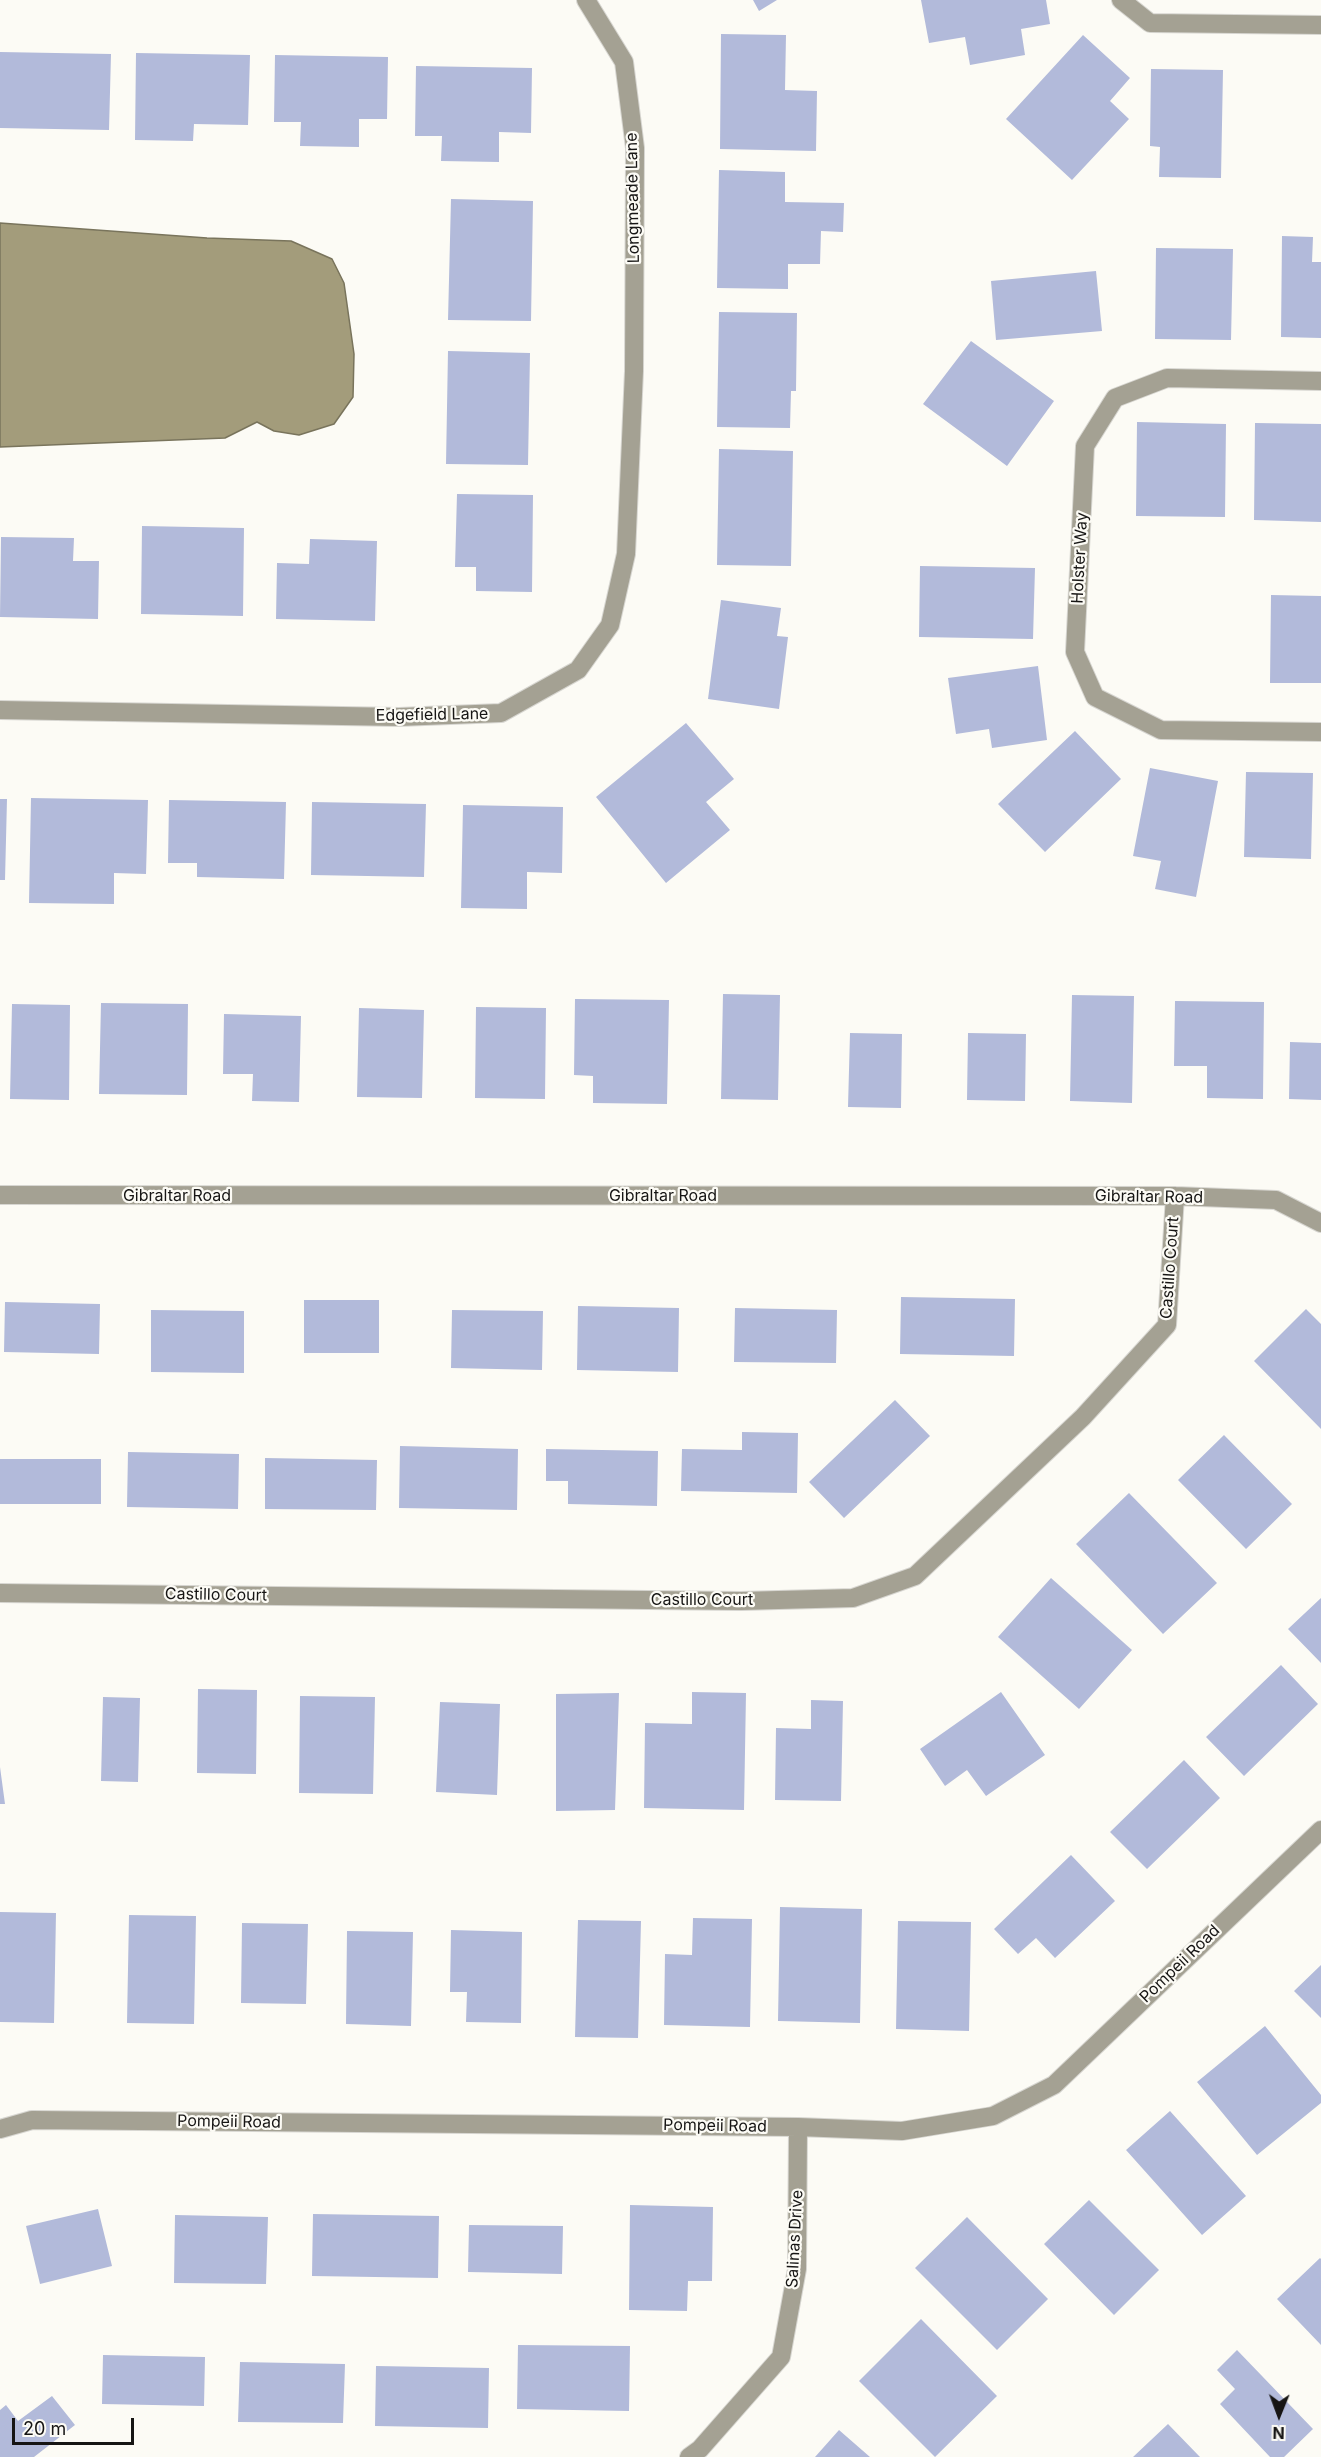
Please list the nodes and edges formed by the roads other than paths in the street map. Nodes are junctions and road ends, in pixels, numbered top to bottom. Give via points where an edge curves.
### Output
1 (586, 0) edge
2 (1121, 0) edge
3 (1321, 25) edge
4 (634, 371) joint
5 (1321, 381) edge
6 (0, 710) edge
7 (1321, 732) edge
8 (0, 1196) edge
9 (1175, 1196) junction
10 (1321, 1222) edge
11 (0, 1593) edge
12 (1321, 1830) edge
13 (798, 2127) junction
14 (0, 2129) edge
15 (689, 2457) edge

1 - 4 street, Longmeade Lane via 624,62 635,148
2 - 3 street via 1150,23
4 - 6 street, Edgefield Lane via 626,554 610,625 578,670 501,713 399,717
5 - 7 street, Holster Way via 1167,378 1115,398 1085,446 1075,652 1095,697 1161,730
8 - 9 street, Gibraltar Road
9 - 10 street, Gibraltar Road via 1276,1200
9 - 11 street, Castillo Court via 1167,1325 1083,1417 915,1576 853,1598 729,1601
12 - 13 street, Pompeii Road via 1054,2085 993,2116 902,2131
13 - 14 street, Pompeii Road via 32,2120
13 - 15 street, Salinas Drive via 796,2270 781,2357

